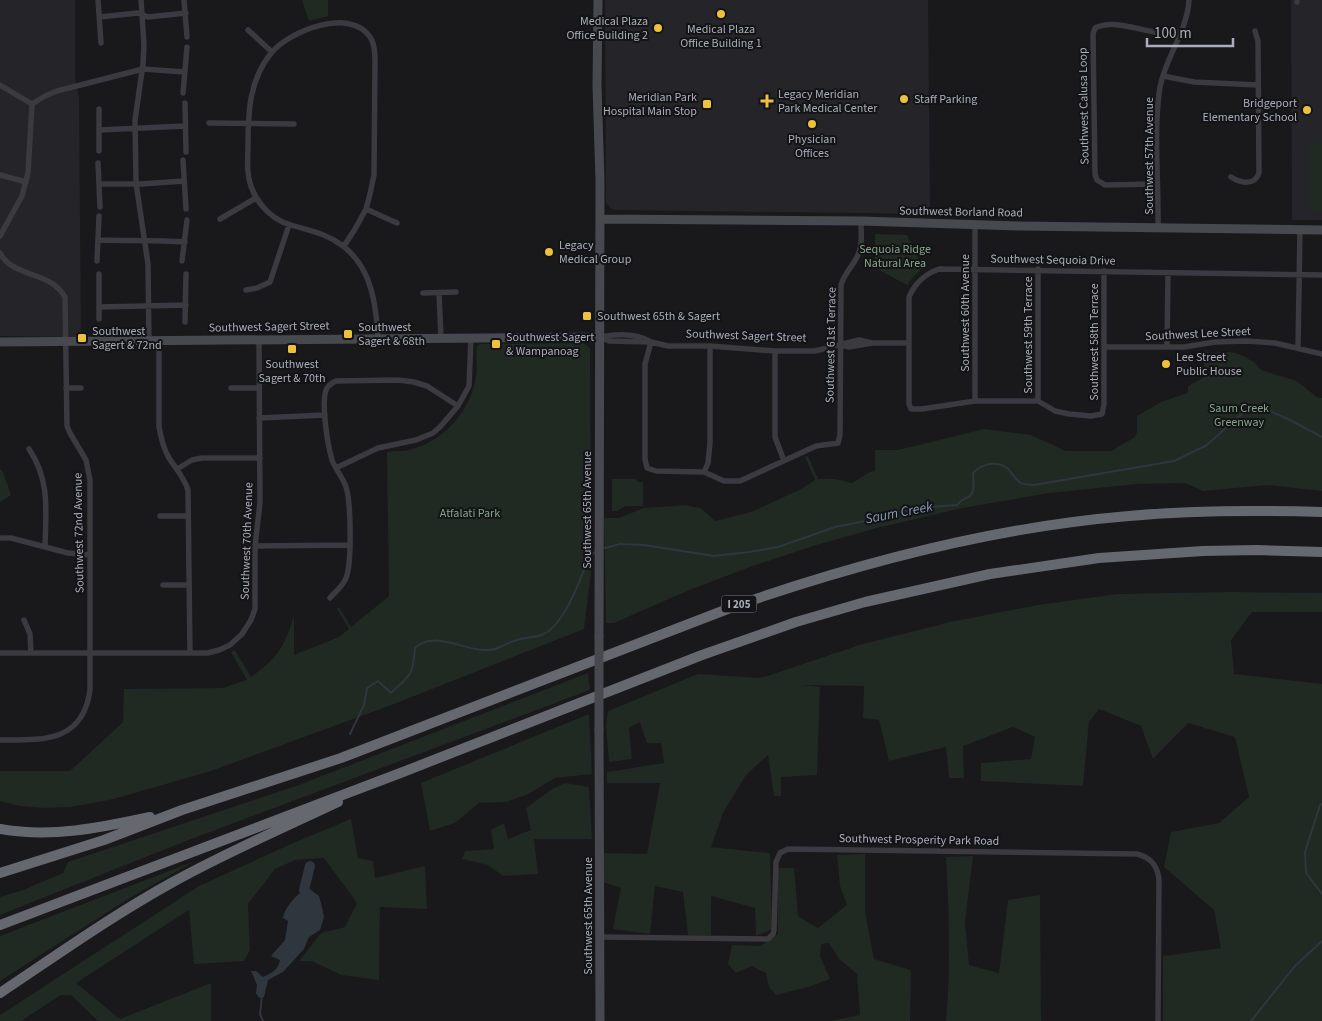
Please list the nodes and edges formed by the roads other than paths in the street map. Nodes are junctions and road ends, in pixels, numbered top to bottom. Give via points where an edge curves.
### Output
1 (98, 0) edge
2 (141, 0) edge
3 (184, 0) edge
4 (598, 0) edge
5 (1189, 0) edge
6 (186, 13) junction
7 (143, 15) junction
8 (99, 16) junction
9 (248, 30) dead end
10 (1182, 31) junction
11 (1255, 31) dead end
12 (187, 37) dead end
13 (101, 43) dead end
14 (187, 47) dead end
15 (272, 52) junction
16 (143, 68) junction
17 (185, 72) junction
18 (1162, 76) junction
19 (0, 85) edge
20 (1258, 85) junction
21 (183, 93) dead end
22 (185, 103) dead end
23 (32, 104) junction
24 (99, 109) dead end
25 (209, 123) dead end
26 (248, 124) junction
27 (294, 124) dead end
28 (185, 126) junction
29 (135, 128) junction
30 (99, 130) junction
31 (99, 151) dead end
32 (186, 152) dead end
33 (183, 160) dead end
34 (98, 163) dead end
35 (0, 175) edge
36 (1231, 177) dead end
37 (184, 181) junction
38 (26, 182) junction
39 (136, 183) junction
40 (99, 184) junction
41 (1157, 184) junction
42 (256, 198) junction
43 (100, 208) dead end
44 (186, 209) dead end
45 (366, 209) junction
46 (99, 216) dead end
47 (220, 219) dead end
48 (600, 219) junction
49 (187, 220) dead end
50 (861, 221) junction
51 (397, 223) dead end
52 (289, 225) junction
53 (975, 225) junction
54 (1158, 228) junction
55 (1300, 230) junction
56 (1322, 230) edge
57 (0, 236) edge
58 (98, 240) junction
59 (145, 240) junction
60 (185, 242) junction
61 (344, 246) junction
62 (0, 253) edge
63 (97, 261) dead end
64 (182, 262) dead end
65 (974, 269) junction
66 (1038, 269) junction
67 (1104, 271) junction
68 (1168, 272) junction
69 (100, 274) dead end
70 (186, 274) dead end
71 (1299, 274) junction
72 (1322, 275) edge
73 (246, 290) dead end
74 (423, 292) dead end
75 (456, 292) dead end
76 (439, 293) junction
77 (186, 305) junction
78 (149, 306) junction
79 (99, 307) junction
80 (99, 319) dead end
81 (185, 322) dead end
82 (471, 337) junction
83 (599, 337) junction
84 (378, 338) junction
85 (441, 338) junction
86 (259, 340) junction
87 (154, 341) junction
88 (0, 342) edge
89 (66, 342) junction
90 (651, 342) junction
91 (909, 343) junction
92 (840, 345) junction
93 (710, 346) junction
94 (1104, 347) junction
95 (1167, 347) junction
96 (1298, 347) junction
97 (775, 351) junction
98 (1322, 354) edge
99 (66, 388) junction
100 (81, 388) dead end
101 (231, 388) dead end
102 (259, 388) junction
103 (975, 401) junction
104 (1038, 401) junction
105 (458, 406) junction
106 (325, 415) junction
107 (259, 418) junction
108 (29, 449) dead end
109 (260, 458) junction
110 (784, 461) junction
111 (336, 468) junction
112 (177, 469) junction
113 (704, 472) junction
114 (1322, 512) edge
115 (160, 516) dead end
116 (188, 516) junction
117 (0, 538) edge
118 (350, 545) junction
119 (45, 546) junction
120 (255, 546) junction
121 (1322, 552) edge
122 (90, 555) junction
123 (162, 585) dead end
124 (189, 585) junction
125 (330, 598) dead end
126 (24, 620) dead end
127 (0, 653) edge
128 (31, 653) junction
129 (90, 653) junction
130 (190, 653) junction
131 (0, 740) edge
132 (403, 772) junction
133 (182, 810) junction
134 (0, 829) edge
135 (0, 873) edge
136 (0, 925) edge
137 (600, 937) junction
138 (0, 993) edge
139 (600, 1021) edge
140 (1158, 1021) edge

1 - 8 street
2 - 7 street
3 - 6 street
4 - 48 main road, Southwest 65th Avenue
5 - 10 street, Southwest 57th Avenue
6 - 7 street
6 - 12 street
7 - 8 street
7 - 16 street
8 - 13 street
9 - 15 street
10 - 18 street, Southwest 57th Avenue
10 - 41 street, Southwest Calusa Loop via 1163,33 1102,26 1095,28 1093,34 1097,180 1105,184
11 - 20 street
14 - 17 street
15 - 26 street via 253,87
15 - 45 street via 303,31 319,25 337,23 354,26 370,37 374,50 375,83 374,175
16 - 17 street
16 - 23 street via 45,96
16 - 29 street
17 - 21 street
18 - 20 street via 1194,82
18 - 41 street, Southwest 57th Avenue via 1158,101
19 - 23 street
20 - 36 street via 1258,177 1252,182 1238,182
22 - 28 street
23 - 38 street
24 - 30 street
25 - 26 street
26 - 27 street
26 - 42 street via 248,173
28 - 29 street
28 - 32 street
29 - 30 street
29 - 39 street
30 - 31 street
33 - 37 street
34 - 40 street
35 - 38 street
37 - 39 street
37 - 44 street
38 - 57 street
39 - 40 street
39 - 59 street
40 - 43 street
41 - 54 street, Southwest 57th Avenue
42 - 47 street
42 - 52 street via 268,213
45 - 51 street
45 - 61 street
46 - 58 street
48 - 50 main road, Southwest Borland Road
48 - 83 main road, Southwest 65th Avenue
49 - 60 street
50 - 53 main road, Southwest Borland Road
50 - 92 street, Southwest 61st Terrace via 858,256 841,285
52 - 61 street via 323,234
52 - 73 street via 270,282
53 - 54 main road, Southwest Borland Road
53 - 65 street, Southwest 60th Avenue
54 - 55 main road, Southwest Borland Road
55 - 56 main road, Southwest Borland Road
55 - 71 street
58 - 59 street
58 - 63 street
59 - 60 street
59 - 78 street
60 - 64 street
61 - 84 street via 362,268 372,289
62 - 89 street, Southwest 72nd Avenue via 13,267 49,280 60,288 65,297
65 - 66 street, Southwest Sequoia Drive
65 - 91 street, Southwest Sequoia Drive via 939,269 927,274 916,285 908,305
65 - 103 street, Southwest 60th Avenue
66 - 67 street, Southwest Sequoia Drive
66 - 104 street, Southwest 59th Terrace
67 - 68 street, Southwest Sequoia Drive
67 - 94 street, Southwest 58th Terrace
68 - 71 street, Southwest Sequoia Drive
68 - 95 street
69 - 79 street
70 - 77 street
71 - 72 street, Southwest Sequoia Drive
71 - 96 street
74 - 76 street
75 - 76 street
76 - 85 street
77 - 78 street
77 - 81 street
78 - 79 street
78 - 87 street
79 - 80 street
82 - 83 main road, Southwest Sagert Street
82 - 85 main road, Southwest Sagert Street
82 - 105 street via 469,386
83 - 90 street, Southwest Sagert Street via 608,341
83 - 137 main road, Southwest 65th Avenue, bridge
84 - 85 main road, Southwest Sagert Street
84 - 86 main road, Southwest Sagert Street
86 - 87 main road, Southwest Sagert Street
86 - 102 street, Southwest 70th Avenue
87 - 89 main road, Southwest Sagert Street
87 - 112 street via 160,432 164,447
88 - 89 main road, Southwest Sagert Street
89 - 99 street, Southwest 72nd Avenue
90 - 93 street, Southwest Sagert Street via 668,346
90 - 113 street via 645,370 647,468
91 - 92 street, Southwest Sagert Street
91 - 103 street, Southwest Sequoia Drive via 911,409
92 - 97 street, Southwest Sagert Street via 815,351
92 - 110 street, Southwest 61st Terrace via 840,439 838,443 816,446
93 - 97 street, Southwest Sagert Street
93 - 113 street via 710,443
94 - 95 street, Southwest Lee Street
94 - 104 street, Southwest 58th Terrace via 1102,414 1069,414 1055,411
95 - 96 street, Southwest Lee Street via 1246,341
96 - 98 street, Southwest Lee Street
97 - 110 street via 775,438
99 - 100 street
99 - 122 street, Southwest 72nd Avenue via 68,426 86,460 90,480
101 - 102 street
102 - 107 street, Southwest 70th Avenue
103 - 104 street
105 - 106 street via 427,386 414,382 336,381 327,388
105 - 111 street via 440,427 425,437 378,448
106 - 107 street
106 - 111 street via 327,441
107 - 109 street, Southwest 70th Avenue
108 - 119 street via 38,461 44,479
109 - 112 street via 202,458
109 - 120 street, Southwest 70th Avenue via 260,503
110 - 113 street via 740,481 724,481
111 - 118 street via 347,488
112 - 116 street via 188,490
114 - 133 highway, I 205 via 1231,511 1128,516 1023,530 888,558 738,604 341,758
115 - 116 street
116 - 124 street
117 - 119 street
118 - 120 street
118 - 125 street via 348,576
119 - 122 street
120 - 130 street, Southwest 70th Avenue via 255,609 251,620 230,645 208,653
121 - 132 highway via 1248,550 1135,555 1037,566 930,586 830,612 720,648
122 - 129 street, Southwest 72nd Avenue
123 - 124 street
124 - 130 street
126 - 128 street via 30,634
127 - 128 street, Southwest 70th Avenue
128 - 129 street, Southwest 70th Avenue
129 - 130 street, Southwest 70th Avenue
129 - 131 street, Southwest 72nd Avenue via 89,699 83,715 74,726 45,740
132 - 136 highway
132 - 138 highway via 204,865 131,907
133 - 134 highway via 79,831 36,833
133 - 135 highway via 104,840
137 - 139 main road, Southwest 65th Avenue
137 - 140 street, Southwest Prosperity Park Road via 768,938 774,930 776,862 780,852 788,849 1137,854 1150,860 1159,879

